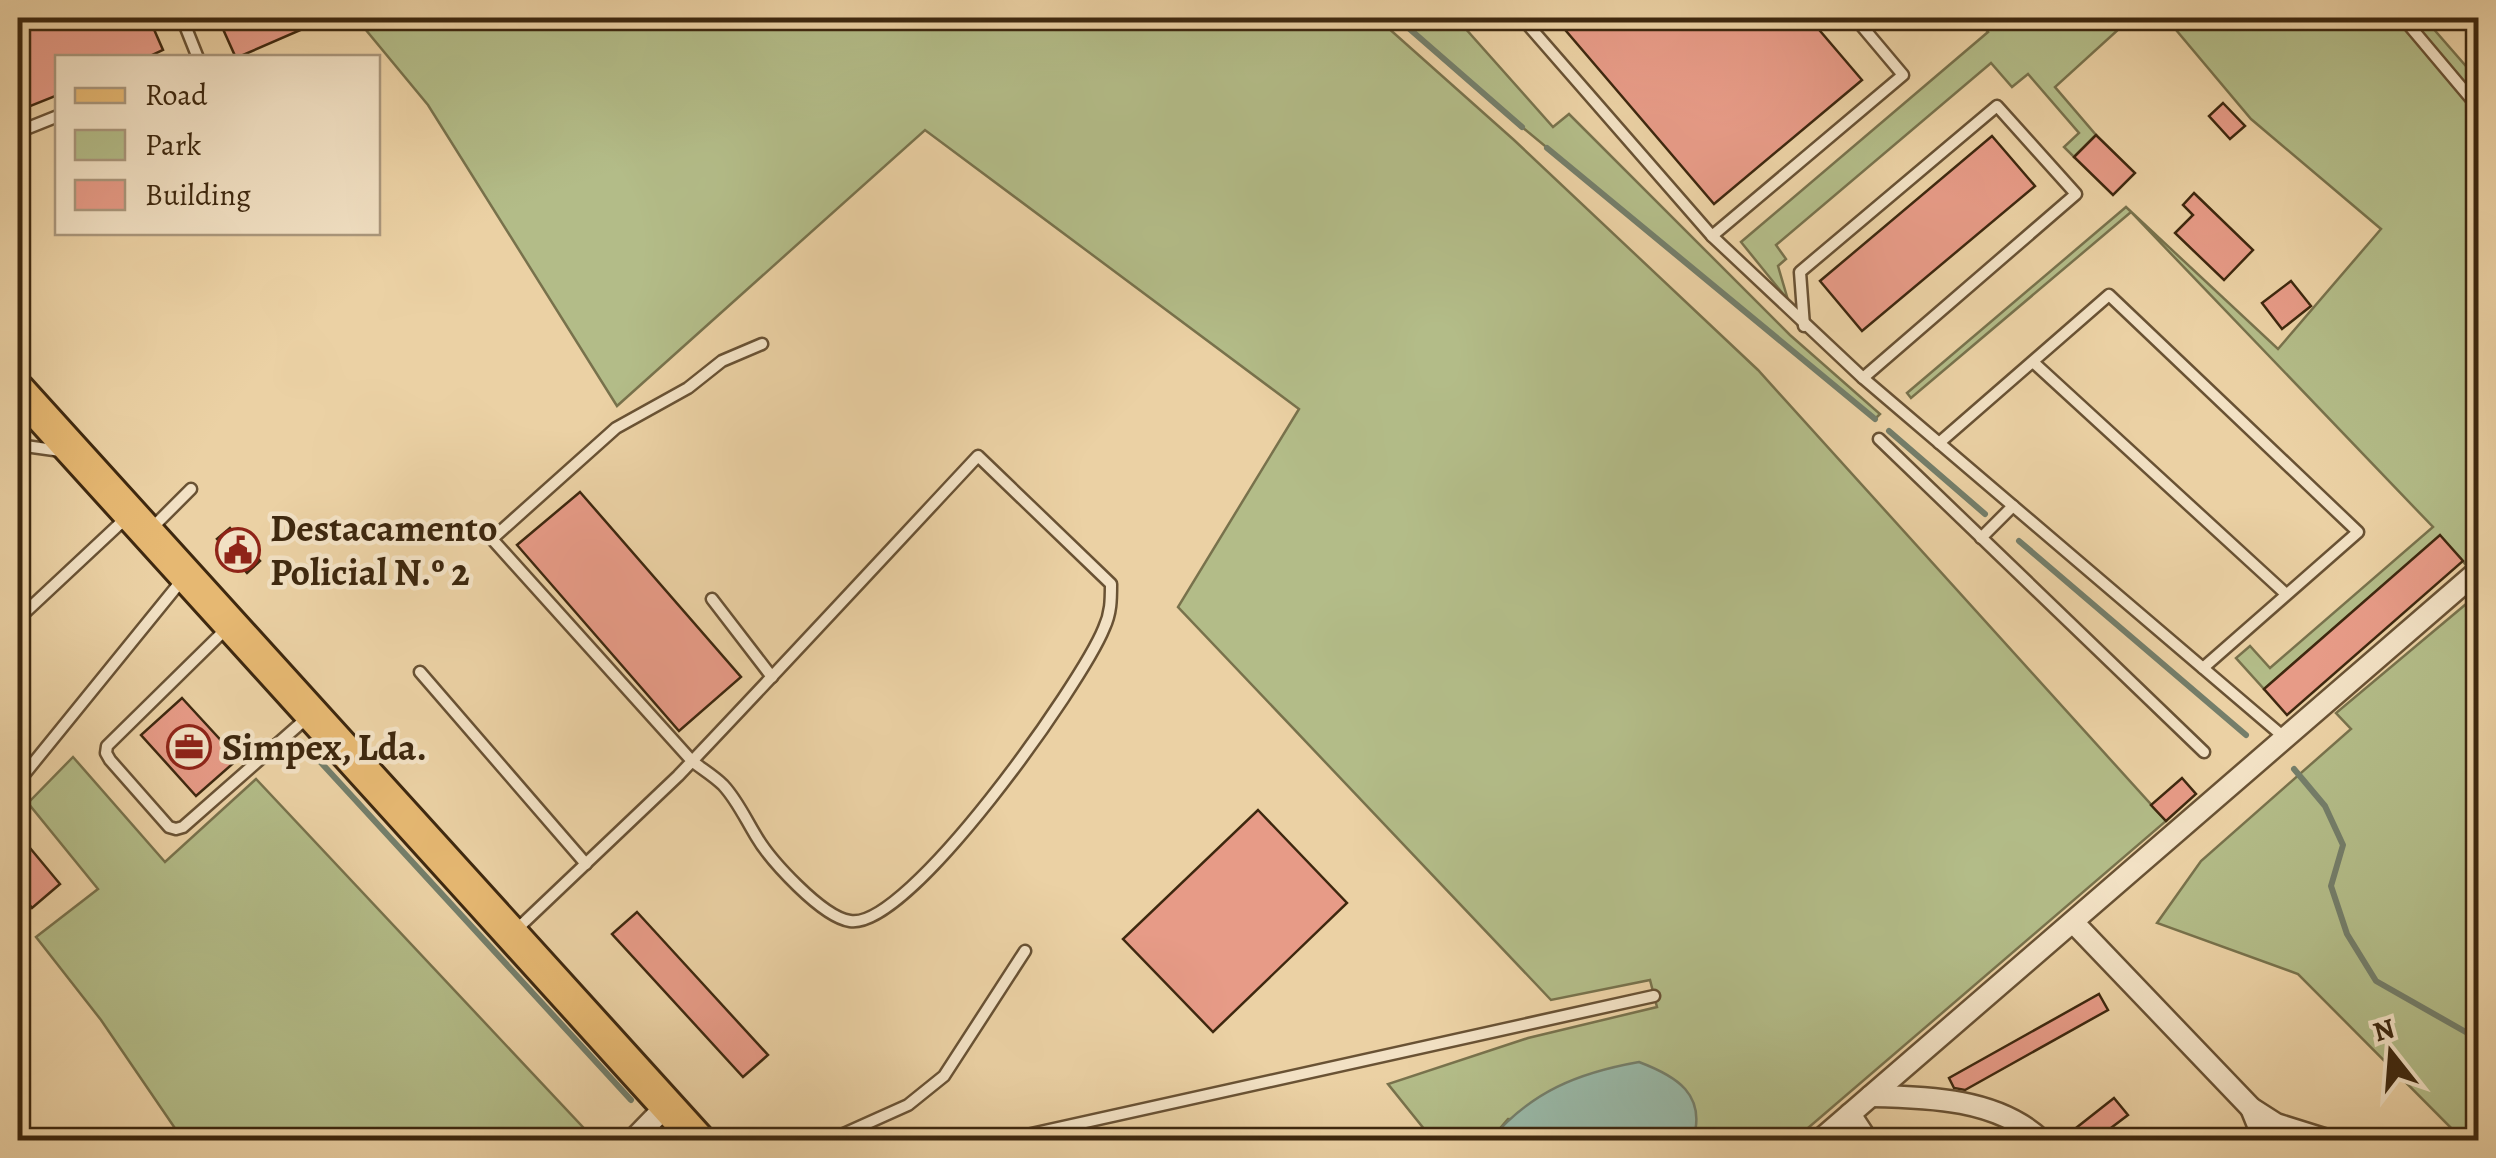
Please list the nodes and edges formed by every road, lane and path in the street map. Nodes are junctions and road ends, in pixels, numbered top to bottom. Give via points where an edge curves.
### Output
1 (182, 18) edge
2 (1522, 18) edge
3 (1855, 18) edge
4 (2402, 18) edge
5 (197, 55) edge
6 (2478, 107) edge
7 (55, 117) edge
8 (18, 132) edge
9 (1712, 236) junction
10 (1804, 326) junction
11 (762, 344) dead end
12 (2033, 362) junction
13 (1863, 378) junction
14 (18, 390) edge
15 (1880, 439) dead end
16 (1939, 443) junction
17 (18, 444) edge
18 (75, 453) junction
19 (191, 489) dead end
20 (2013, 506) junction
21 (139, 524) junction
22 (1981, 538) junction
23 (2478, 572) edge
24 (186, 576) junction
25 (2286, 594) junction
26 (712, 599) dead end
27 (18, 619) edge
28 (230, 625) junction
29 (2203, 668) junction
30 (420, 672) dead end
31 (772, 677) junction
32 (311, 714) junction
33 (2286, 738) junction
34 (2204, 752) dead end
35 (692, 761) junction
36 (18, 782) edge
37 (586, 864) junction
38 (2073, 922) junction
39 (512, 934) junction
40 (1026, 951) dead end
41 (1654, 996) dead end
42 (1871, 1096) junction
43 (666, 1105) junction
44 (2252, 1108) junction
45 (1850, 1114) junction
46 (633, 1140) edge
47 (698, 1140) edge
48 (830, 1140) edge
49 (1004, 1140) edge
50 (1820, 1140) edge
51 (1867, 1140) edge
52 (2041, 1140) edge
53 (2264, 1140) edge
54 (2326, 1140) edge

1 - 5 lane
2 - 9 lane
3 - 9 lane via 1903,75
4 - 6 lane
7 - 8 lane
9 - 10 lane
10 - 13 lane
10 - 13 lane via 1800,272 1997,106 2076,194
11 - 35 lane via 616,428 492,540
12 - 16 lane
12 - 25 lane
12 - 25 lane via 2109,295 2358,532
13 - 16 lane
14 - 18 main road
15 - 22 lane
16 - 20 lane
17 - 18 lane
18 - 21 main road
19 - 21 lane
20 - 22 lane
20 - 29 lane
21 - 24 main road
21 - 27 lane
22 - 34 lane
23 - 33 street
24 - 28 main road
24 - 36 lane
25 - 29 lane
26 - 31 lane
28 - 32 main road
28 - 32 lane via 107,746 110,760 169,827 183,827
29 - 33 lane
30 - 37 lane
31 - 35 lane
31 - 35 lane via 978,456 1111,584 1103,631 1028,750 930,869 874,918 836,918 822,906 775,862 722,784
32 - 39 main road
33 - 38 street
35 - 37 lane
37 - 39 lane
38 - 42 street
38 - 44 street
39 - 43 main road
40 - 48 lane via 944,1076 908,1105
41 - 49 lane
42 - 45 street
42 - 52 street via 1986,1110 2022,1122
43 - 46 street
43 - 47 main road
44 - 53 street
44 - 54 street via 2276,1124
45 - 50 street
45 - 51 street

